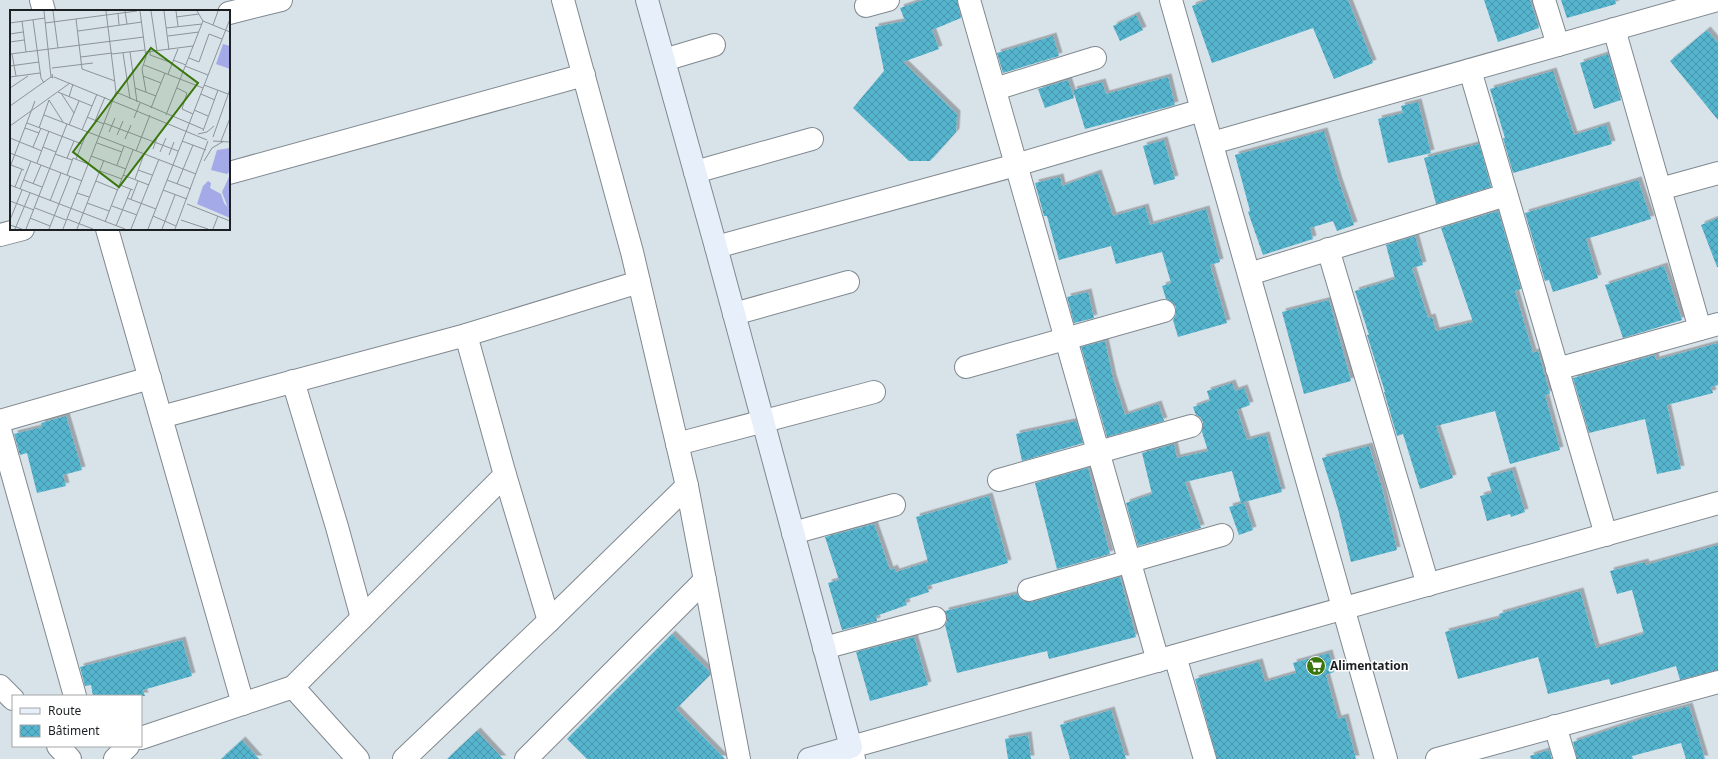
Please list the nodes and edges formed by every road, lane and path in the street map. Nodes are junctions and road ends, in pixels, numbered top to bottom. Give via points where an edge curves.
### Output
1 (41, 0) edge
2 (280, 0) edge
3 (563, 0) edge
4 (646, 0) edge
5 (888, 0) edge
6 (969, 0) edge
7 (1171, 0) edge
8 (1544, 0) edge
9 (1717, 0) edge
10 (1689, 4) edge
11 (866, 6) dead end
12 (44, 10) edge
13 (230, 13) edge
14 (1614, 29) junction
15 (714, 45) dead end
16 (1558, 45) junction
17 (1095, 58) dead end
18 (664, 60) junction
19 (1470, 70) junction
20 (584, 76) junction
21 (995, 89) junction
22 (1202, 110) junction
23 (812, 139) dead end
24 (1212, 143) junction
25 (1016, 164) junction
26 (695, 172) junction
27 (230, 173) edge
28 (1718, 173) edge
29 (1660, 189) junction
30 (1506, 195) junction
31 (19, 230) edge
32 (107, 230) edge
33 (0, 235) edge
34 (716, 247) junction
35 (1328, 249) junction
36 (1248, 274) junction
37 (639, 282) junction
38 (848, 282) dead end
39 (1164, 311) dead end
40 (734, 314) junction
41 (1709, 326) edge
42 (466, 335) junction
43 (1066, 339) junction
44 (966, 367) dead end
45 (1557, 369) junction
46 (150, 378) junction
47 (293, 381) junction
48 (874, 392) dead end
49 (161, 417) junction
50 (0, 421) edge
51 (763, 421) junction
52 (1191, 426) dead end
53 (0, 430) edge
54 (677, 444) junction
55 (1098, 452) junction
56 (505, 474) junction
57 (999, 480) dead end
58 (687, 486) junction
59 (1718, 503) edge
60 (894, 505) dead end
61 (793, 533) junction
62 (1222, 535) dead end
63 (1606, 535) junction
64 (1129, 562) junction
65 (705, 580) junction
66 (1428, 585) junction
67 (1029, 590) dead end
68 (1343, 609) junction
69 (362, 618) junction
70 (935, 618) dead end
71 (550, 621) junction
72 (824, 648) junction
73 (1166, 658) junction
74 (1718, 682) edge
75 (0, 686) edge
76 (293, 687) junction
77 (74, 695) edge
78 (12, 698) edge
79 (244, 704) junction
80 (1555, 726) junction
81 (142, 738) edge
82 (59, 747) edge
83 (127, 747) edge
84 (853, 753) edge
85 (70, 759) edge
86 (115, 759) edge
87 (358, 759) edge
88 (404, 759) edge
89 (526, 759) edge
90 (739, 759) edge
91 (809, 759) edge
92 (1204, 759) edge
93 (1386, 759) edge
94 (1437, 759) edge
95 (1565, 759) edge

1 - 12 street
2 - 13 street
3 - 20 street
4 - 18 street
5 - 11 street
6 - 21 street
7 - 22 street
8 - 16 street
9 - 10 street
10 - 14 street
14 - 16 street
14 - 29 street
15 - 18 street
16 - 19 street
17 - 21 street
18 - 26 street
19 - 24 street
19 - 30 street
20 - 27 street
20 - 37 street
21 - 25 street
22 - 24 street
22 - 25 street
23 - 26 street
24 - 36 street
25 - 34 street
25 - 43 street
26 - 34 street
28 - 29 street
29 - 41 street
30 - 35 street
30 - 45 street
31 - 33 street
32 - 46 street
34 - 40 street
35 - 36 street
35 - 66 street
36 - 68 street
37 - 42 street
37 - 54 street
38 - 40 street
39 - 43 street
40 - 51 street
41 - 45 street
42 - 47 street
42 - 56 street
43 - 44 street
43 - 55 street
45 - 63 street
46 - 49 street
46 - 50 street
47 - 49 street
47 - 69 street
48 - 51 street
49 - 79 street
51 - 54 street
51 - 61 street
52 - 55 street
53 - 77 street
54 - 58 street
55 - 57 street
55 - 64 street
56 - 69 street
56 - 71 street
58 - 65 street
58 - 71 street
59 - 63 street
60 - 61 street
61 - 72 street
62 - 64 street
63 - 66 street
64 - 67 street
64 - 73 street
65 - 89 street
65 - 90 street
66 - 68 street
68 - 73 street
68 - 93 street
69 - 76 street
70 - 72 street
71 - 88 street
72 - 84 street
73 - 84 street
73 - 92 street
74 - 80 street
75 - 78 street
76 - 79 street
76 - 87 street
79 - 81 street
80 - 94 street
80 - 95 street
82 - 85 street
83 - 86 street
84 - 91 street

